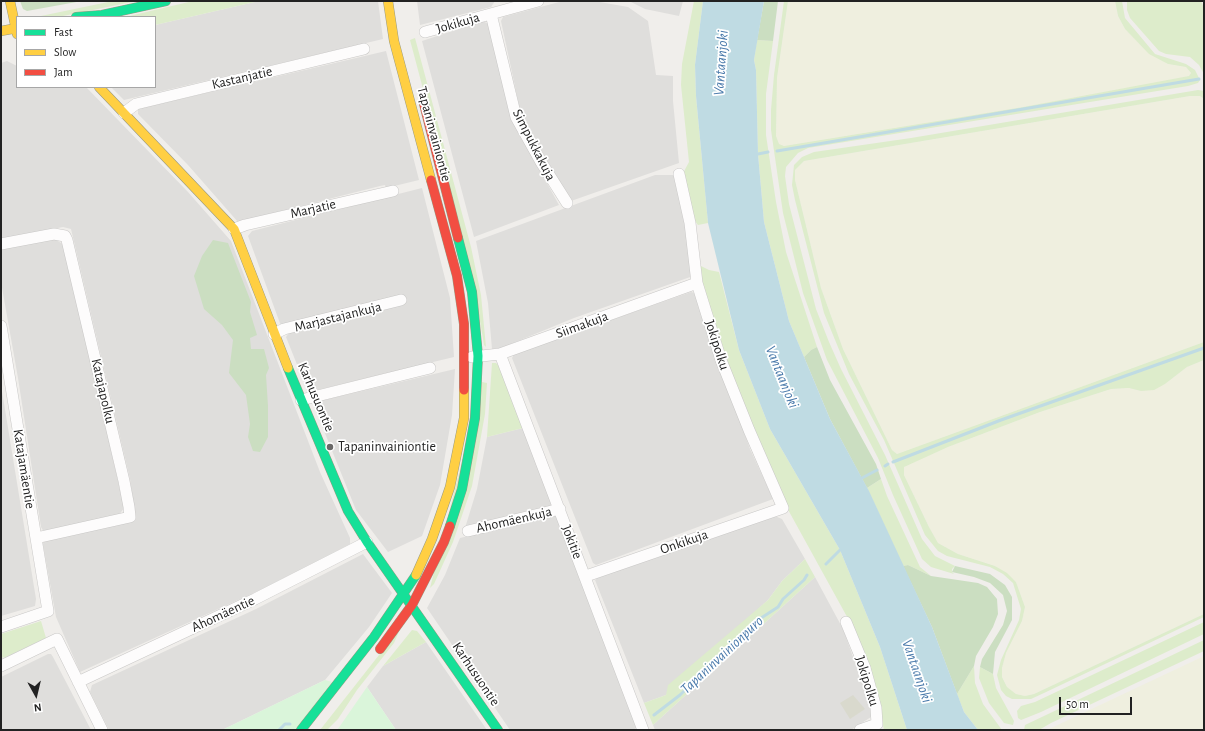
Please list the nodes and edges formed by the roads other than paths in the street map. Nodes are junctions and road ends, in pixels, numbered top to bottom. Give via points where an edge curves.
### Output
1 (10, 1) edge
2 (166, 1) edge
3 (388, 1) edge
4 (538, 1) edge
5 (501, 6) edge
6 (490, 14) junction
7 (99, 16) edge
8 (16, 28) edge
9 (1, 31) edge
10 (16, 32) edge
11 (16, 32) edge
12 (425, 32) dead end
13 (1, 40) edge
14 (364, 49) dead end
15 (100, 88) edge
16 (422, 98) dead end
17 (124, 113) junction
18 (679, 174) dead end
19 (393, 191) dead end
20 (567, 203) dead end
21 (234, 230) junction
22 (1, 244) edge
23 (697, 283) junction
24 (402, 300) dead end
25 (1, 326) edge
26 (274, 334) junction
27 (500, 354) junction
28 (478, 356) junction
29 (466, 357) junction
30 (430, 368) dead end
31 (301, 400) junction
32 (783, 508) joint
33 (560, 509) junction
34 (468, 531) dead end
35 (36, 538) junction
36 (367, 542) junction
37 (586, 576) junction
38 (404, 593) junction
39 (412, 605) junction
40 (846, 622) dead end
41 (1, 628) edge
42 (373, 657) dead end
43 (1, 666) edge
44 (78, 682) junction
45 (102, 730) edge
46 (301, 730) edge
47 (498, 730) edge
48 (643, 730) edge
49 (860, 730) edge

1 - 8 main road
2 - 7 main road
3 - 29 main road, Tapaninvainiontie via 394,41 456,276 464,324
4 - 5 street, Jokikuja
5 - 6 street, Jokikuja
6 - 12 street, Jokikuja
6 - 20 street, Simpukkakuja via 516,116
9 - 10 main road
11 - 13 main road
14 - 17 street, Kastanjatie via 136,104
15 - 17 main road, Karhusuontie
16 - 28 main road, Tapaninvainiontie via 465,263 476,321
17 - 21 main road, Karhusuontie
18 - 23 street, Jokipolku via 690,223
19 - 21 street, Marjatie via 245,225
21 - 26 main road, Karhusuontie
22 - 35 street, Katajapolku via 54,234 65,236 67,240 129,507 130,517
23 - 27 street, Siimakuja
23 - 32 street, Jokipolku via 721,360
24 - 26 street, Marjastajankuja via 281,330
25 - 35 street, Katajamäentie
26 - 31 main road, Karhusuontie
27 - 28 street, Siimakuja
27 - 33 street, Jokitie
28 - 29 street, Siimakuja
28 - 39 main road, Tapaninvainiontie via 475,418 462,489 444,542
29 - 38 main road, Tapaninvainiontie via 464,418 450,487 432,539 416,575
30 - 31 street
31 - 36 main road, Karhusuontie via 348,511
32 - 37 street, Onkikuja
33 - 34 street, Ahomäenkuja
33 - 37 street, Jokitie
35 - 41 street, Katajamäentie via 48,611
36 - 38 main road, Karhusuontie
36 - 44 street, Ahomäentie via 255,599
37 - 48 street, Jokitie
38 - 39 main road, Karhusuontie
38 - 46 main road, Tapaninvainiontie via 374,637
39 - 42 main road, Tapaninvainiontie
39 - 47 main road, Karhusuontie
40 - 49 street, Jokipolku via 865,668 876,708 877,724
43 - 44 street via 57,639
44 - 45 street

